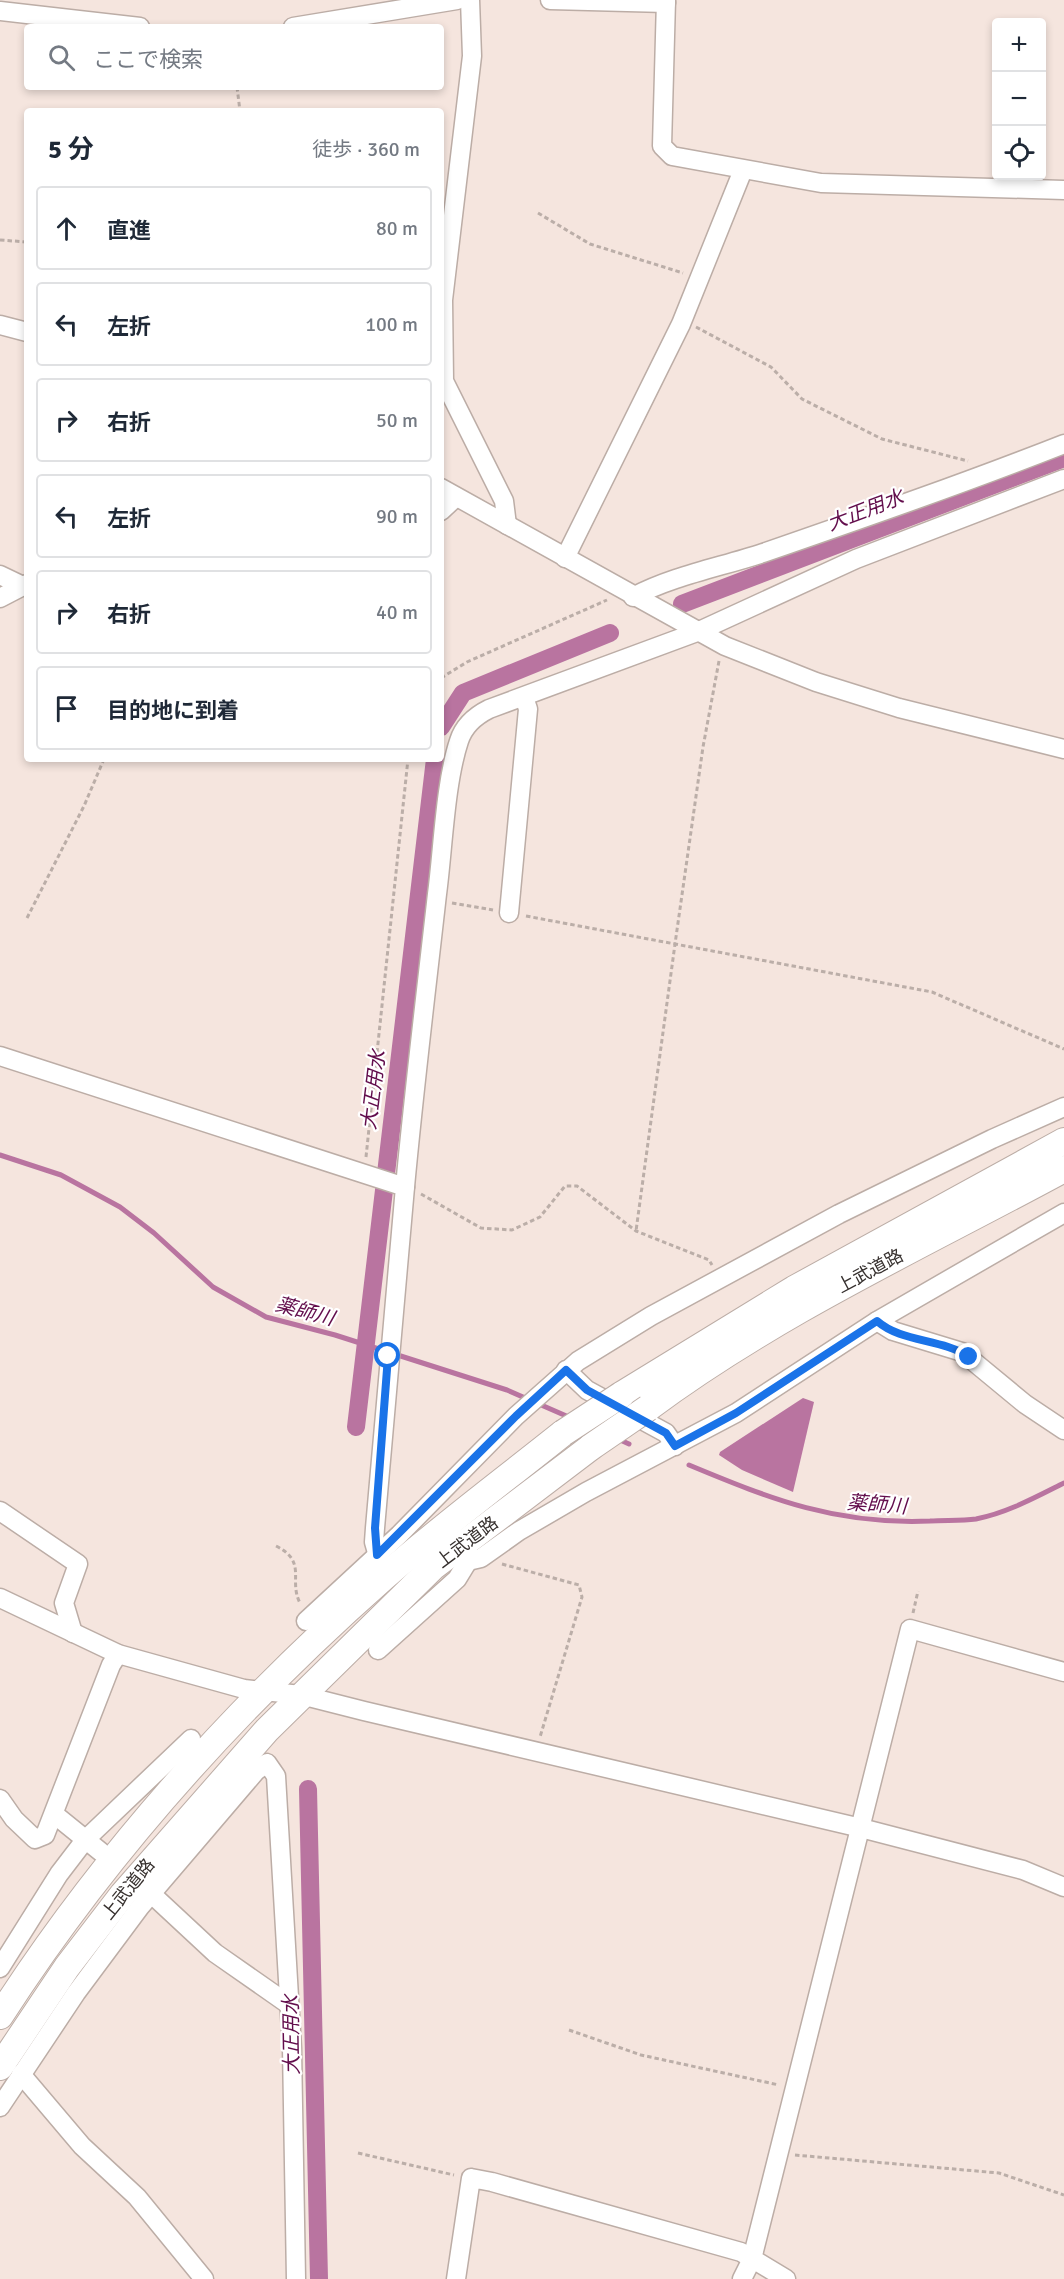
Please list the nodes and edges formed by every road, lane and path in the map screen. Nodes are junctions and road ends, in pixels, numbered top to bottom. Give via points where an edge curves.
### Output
1 (457, 0) edge
2 (470, 0) edge
3 (550, 0) edge
4 (666, 1) edge
5 (0, 11) edge
6 (114, 24) edge
7 (311, 24) edge
8 (237, 90) edge
9 (240, 108) edge
10 (742, 170) junction
11 (1064, 190) edge
12 (538, 213) dead end
13 (0, 240) edge
14 (24, 242) edge
15 (700, 278) junction
16 (444, 292) edge
17 (683, 320) junction
18 (0, 325) edge
19 (24, 331) edge
20 (444, 381) edge
21 (1064, 444) edge
22 (996, 471) junction
23 (1064, 479) edge
24 (448, 493) edge
25 (507, 525) junction
26 (565, 558) junction
27 (0, 575) edge
28 (24, 585) edge
29 (24, 586) edge
30 (627, 594) junction
31 (0, 598) edge
32 (697, 632) junction
33 (444, 676) edge
34 (715, 680) dead end
35 (524, 697) junction
36 (1064, 749) edge
37 (103, 762) edge
38 (408, 762) edge
39 (437, 900) junction
40 (509, 913) junction
41 (27, 918) dead end
42 (675, 944) junction
43 (1064, 1049) edge
44 (0, 1056) edge
45 (1064, 1107) edge
46 (1064, 1141) edge
47 (1064, 1168) edge
48 (370, 1176) junction
49 (401, 1186) junction
50 (1064, 1213) edge
51 (636, 1231) junction
52 (720, 1278) junction
53 (877, 1321) junction
54 (566, 1370) junction
55 (1064, 1430) edge
56 (675, 1446) junction
57 (0, 1511) edge
58 (276, 1546) dead end
59 (490, 1551) junction
60 (461, 1556) junction
61 (381, 1566) junction
62 (297, 1584) dead end
63 (0, 1598) edge
64 (306, 1621) dead end
65 (73, 1633) junction
66 (378, 1650) dead end
67 (118, 1654) junction
68 (1064, 1672) edge
69 (265, 1691) junction
70 (301, 1695) junction
71 (191, 1739) dead end
72 (536, 1752) junction
73 (0, 1799) edge
74 (54, 1814) junction
75 (861, 1828) junction
76 (85, 1840) junction
77 (100, 1852) dead end
78 (1064, 1887) edge
79 (148, 1890) junction
80 (0, 1968) edge
81 (288, 2004) junction
82 (0, 2016) edge
83 (569, 2030) dead end
84 (10, 2070) edge
85 (795, 2088) junction
86 (0, 2108) edge
87 (357, 2153) dead end
88 (779, 2153) junction
89 (471, 2178) junction
90 (1064, 2195) edge
91 (752, 2259) junction
92 (204, 2279) edge
93 (296, 2279) edge
94 (456, 2279) edge
95 (742, 2279) edge
96 (786, 2279) edge

1 - 7 street
2 - 16 street via 472,56
3 - 4 street
4 - 10 street via 662,146 672,156
5 - 6 street
8 - 9 path
10 - 11 street via 821,183
10 - 15 street
12 - 15 path via 590,244
13 - 14 path
15 - 17 street
17 - 22 path via 771,367 802,399 882,440
17 - 26 street
18 - 19 street
20 - 25 street via 504,501
21 - 22 street
22 - 30 street via 724,566
23 - 32 street via 856,560
24 - 25 street
25 - 26 street
26 - 30 street
27 - 28 street
29 - 31 street
30 - 32 street
30 - 33 path via 467,662
32 - 35 street
32 - 36 street via 816,682 900,708
34 - 42 path
35 - 39 street via 478,715 460,739
35 - 40 street via 528,709
37 - 41 path
38 - 48 path
39 - 40 path
39 - 49 street
40 - 42 path
42 - 43 path via 932,992
42 - 51 path
44 - 48 street
45 - 52 street via 933,1167
46 - 61 highway, 上武道路, bridge via 804,1283 621,1395
47 - 60 highway, 上武道路, bridge via 845,1284 740,1346 591,1447
48 - 49 street
49 - 51 path via 431,1198 481,1228 512,1230 540,1217 565,1186 577,1186
49 - 61 street via 375,1528
50 - 53 street
51 - 52 path via 709,1260
52 - 54 street
53 - 55 street via 893,1331 962,1352 1025,1404
53 - 56 street via 736,1413
54 - 56 street via 587,1390 666,1433
54 - 61 street via 516,1416
56 - 59 street via 586,1492
57 - 65 street via 78,1564 64,1603
58 - 62 path via 292,1556
59 - 60 street via 481,1558
59 - 72 path via 504,1565 582,1589
60 - 66 street via 458,1579
60 - 70 highway, 上武道路 via 433,1567
61 - 64 street
61 - 69 highway, 上武道路
63 - 65 street
65 - 67 street
67 - 69 street via 227,1685
67 - 74 street
68 - 75 street via 910,1629
69 - 70 street
69 - 82 highway, 上武道路 via 183,1778 90,1889
70 - 72 street
70 - 84 highway, 上武道路 via 247,1750 123,1894 67,1967
71 - 76 street
72 - 75 street
73 - 74 street via 35,1839 45,1835
74 - 76 street
75 - 78 street via 1023,1870
75 - 85 street
76 - 77 street
76 - 80 street
79 - 81 street via 215,1953
79 - 81 street via 267,1763 276,1776
79 - 84 street via 76,1993
81 - 93 street
83 - 85 path via 641,2055
84 - 86 street
84 - 92 street via 137,2197
85 - 88 street
87 - 89 path
88 - 90 path via 999,2173
88 - 91 street
89 - 91 street via 741,2252
89 - 94 street
91 - 95 street
91 - 96 street

